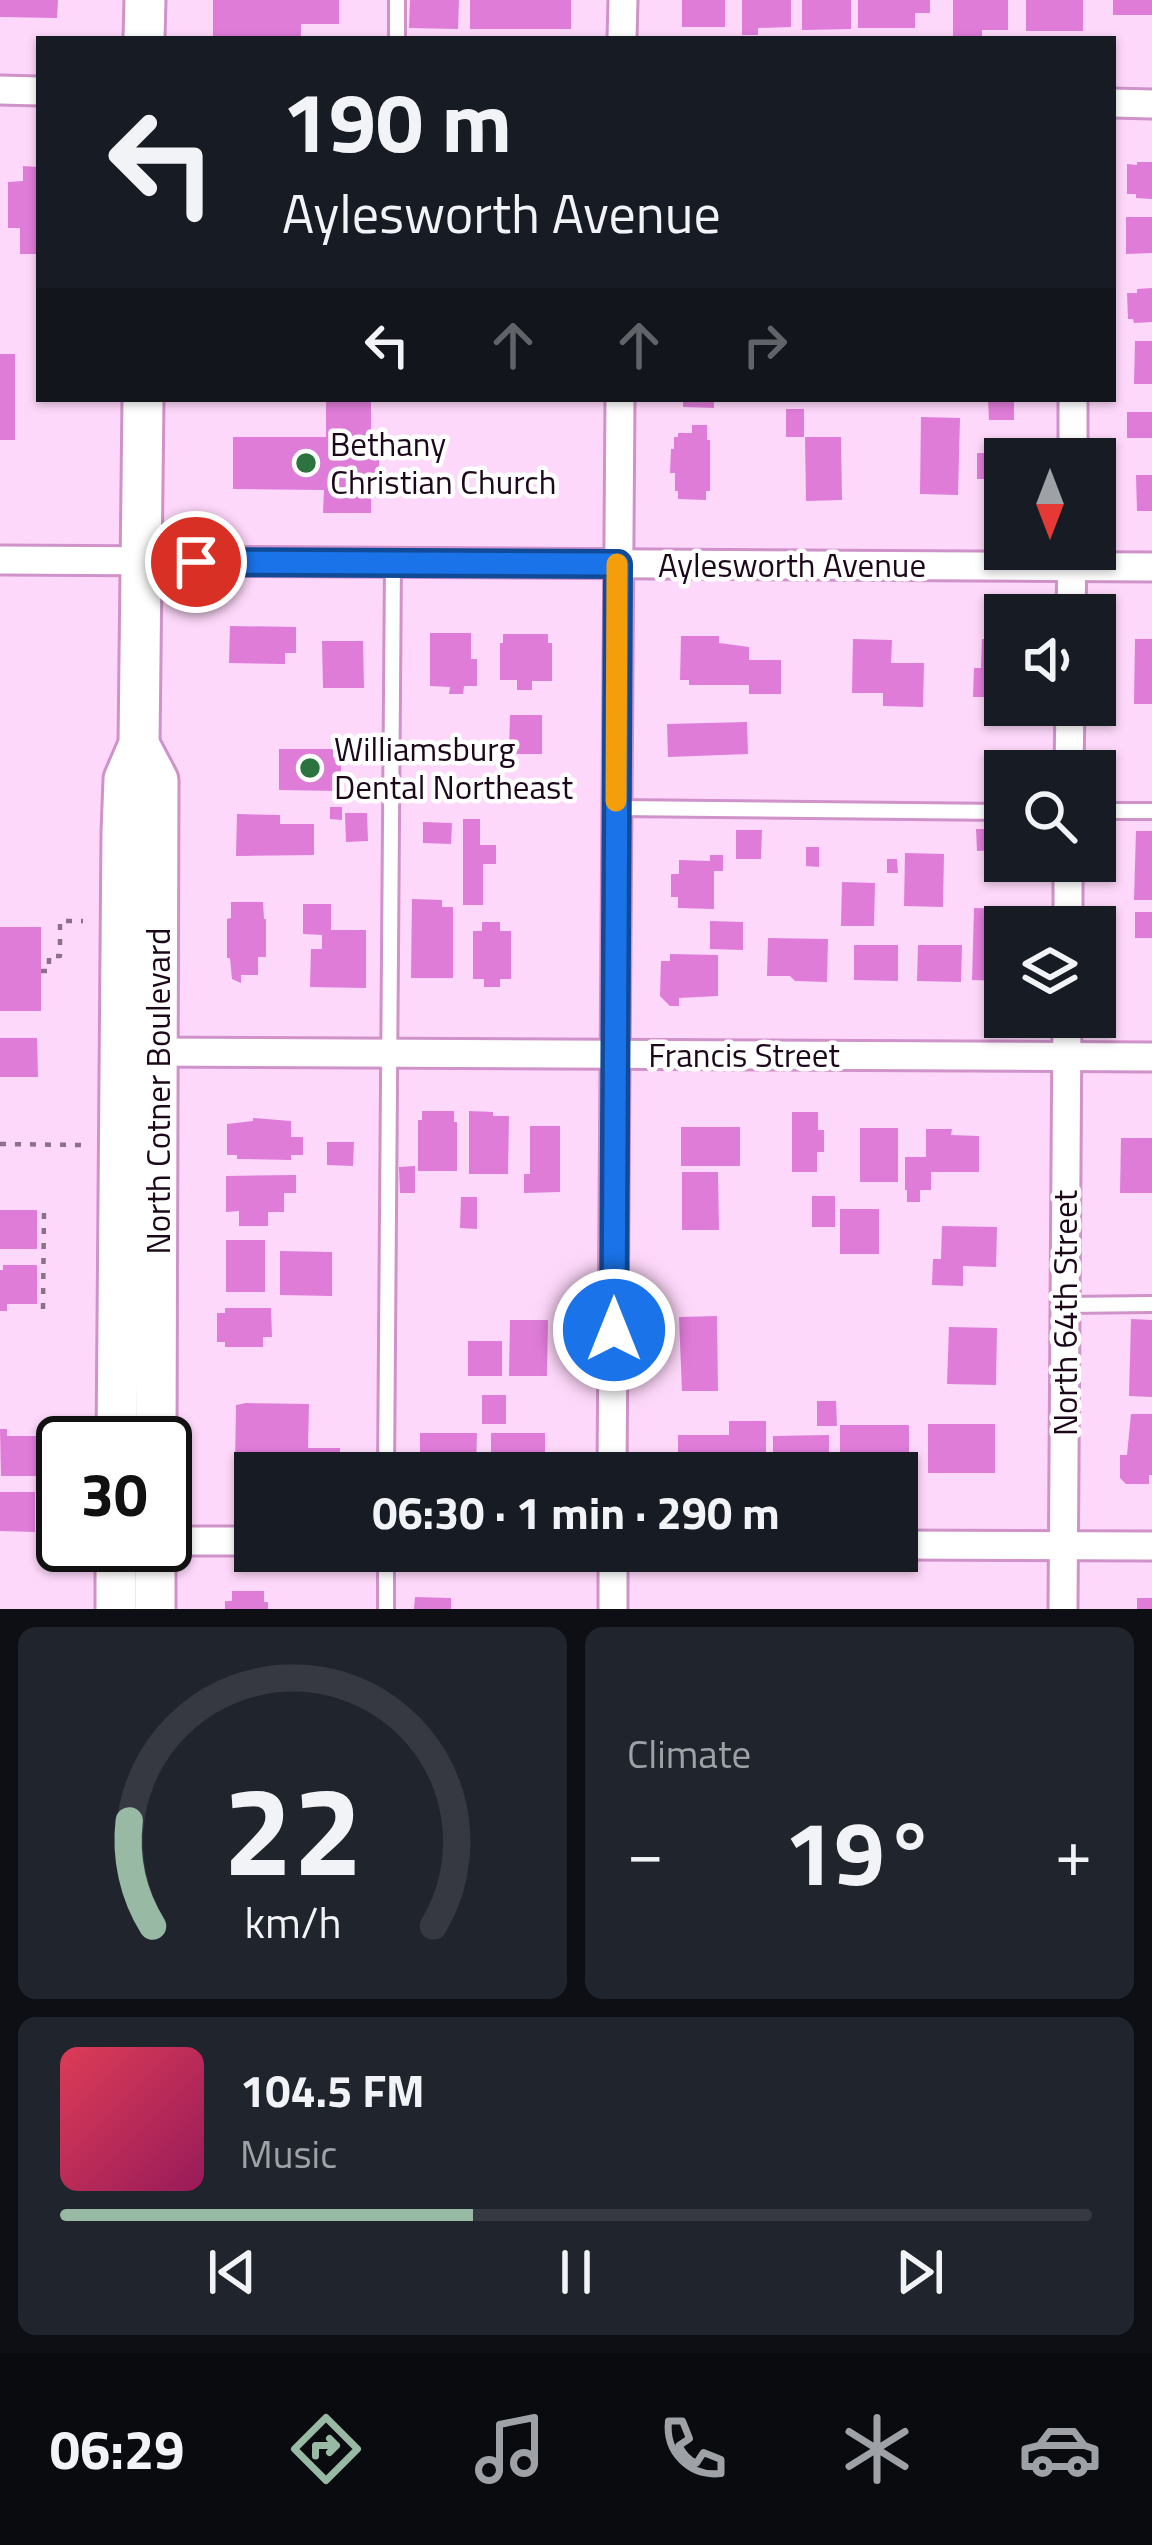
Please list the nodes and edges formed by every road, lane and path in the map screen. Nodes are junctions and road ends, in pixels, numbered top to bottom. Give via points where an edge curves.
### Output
1 (145, 0) edge
2 (397, 0) edge
3 (623, 0) edge
4 (144, 36) edge
5 (397, 36) edge
6 (622, 36) edge
7 (0, 90) edge
8 (36, 91) edge
9 (1116, 104) edge
10 (1152, 104) edge
11 (143, 402) edge
12 (620, 402) edge
13 (1073, 402) edge
14 (1072, 438) edge
15 (984, 559) edge
16 (0, 560) edge
17 (142, 562) junction
18 (393, 562) junction
19 (618, 564) junction
20 (1116, 564) edge
21 (1152, 568) edge
22 (616, 808) junction
23 (1116, 811) edge
24 (1152, 811) edge
25 (984, 812) edge
26 (82, 921) dead end
27 (41, 971) dead end
28 (1067, 1038) edge
29 (140, 1052) junction
30 (390, 1052) junction
31 (616, 1054) junction
32 (1067, 1057) junction
33 (1152, 1058) edge
34 (0, 1144) edge
35 (82, 1145) dead end
36 (44, 1209) dead end
37 (1152, 1304) edge
38 (1066, 1305) junction
39 (43, 1310) dead end
40 (119, 1416) edge
41 (155, 1416) edge
42 (386, 1452) edge
43 (612, 1452) edge
44 (192, 1540) edge
45 (234, 1541) edge
46 (918, 1545) edge
47 (1064, 1546) junction
48 (1152, 1546) edge
49 (116, 1572) edge
50 (155, 1572) edge
51 (386, 1572) edge
52 (613, 1572) edge
53 (116, 1609) edge
54 (155, 1609) edge
55 (386, 1609) edge
56 (613, 1609) edge
57 (1063, 1609) edge

1 - 4 main road
2 - 5 lane
3 - 6 street
7 - 8 street
9 - 10 street
11 - 17 main road, North Cotner Boulevard
12 - 19 street
13 - 14 street
15 - 19 street, Aylesworth Avenue
16 - 17 street, Aylesworth Avenue
17 - 18 street, Aylesworth Avenue
17 - 29 main road, North Cotner Boulevard via 140,743 158,780
18 - 19 street, Aylesworth Avenue
18 - 30 lane
19 - 22 street
20 - 21 street, Aylesworth Avenue
22 - 25 lane
22 - 31 street
23 - 24 lane
26 - 27 path via 60,921 60,956 49,956 49,971
28 - 32 street, North 64th Street
29 - 30 street, Francis Street
29 - 40 main road, North Cotner Boulevard
29 - 41 main road, North Cotner Boulevard
30 - 31 street, Francis Street
30 - 42 lane
31 - 32 street, Francis Street
31 - 43 street
32 - 33 street, Francis Street
32 - 38 street, North 64th Street
34 - 35 path
36 - 39 path
37 - 38 lane
38 - 47 street, North 64th Street
44 - 45 street
46 - 47 street
47 - 48 street
47 - 57 street, North 64th Street
49 - 53 main road
50 - 54 main road
51 - 55 lane
52 - 56 street

